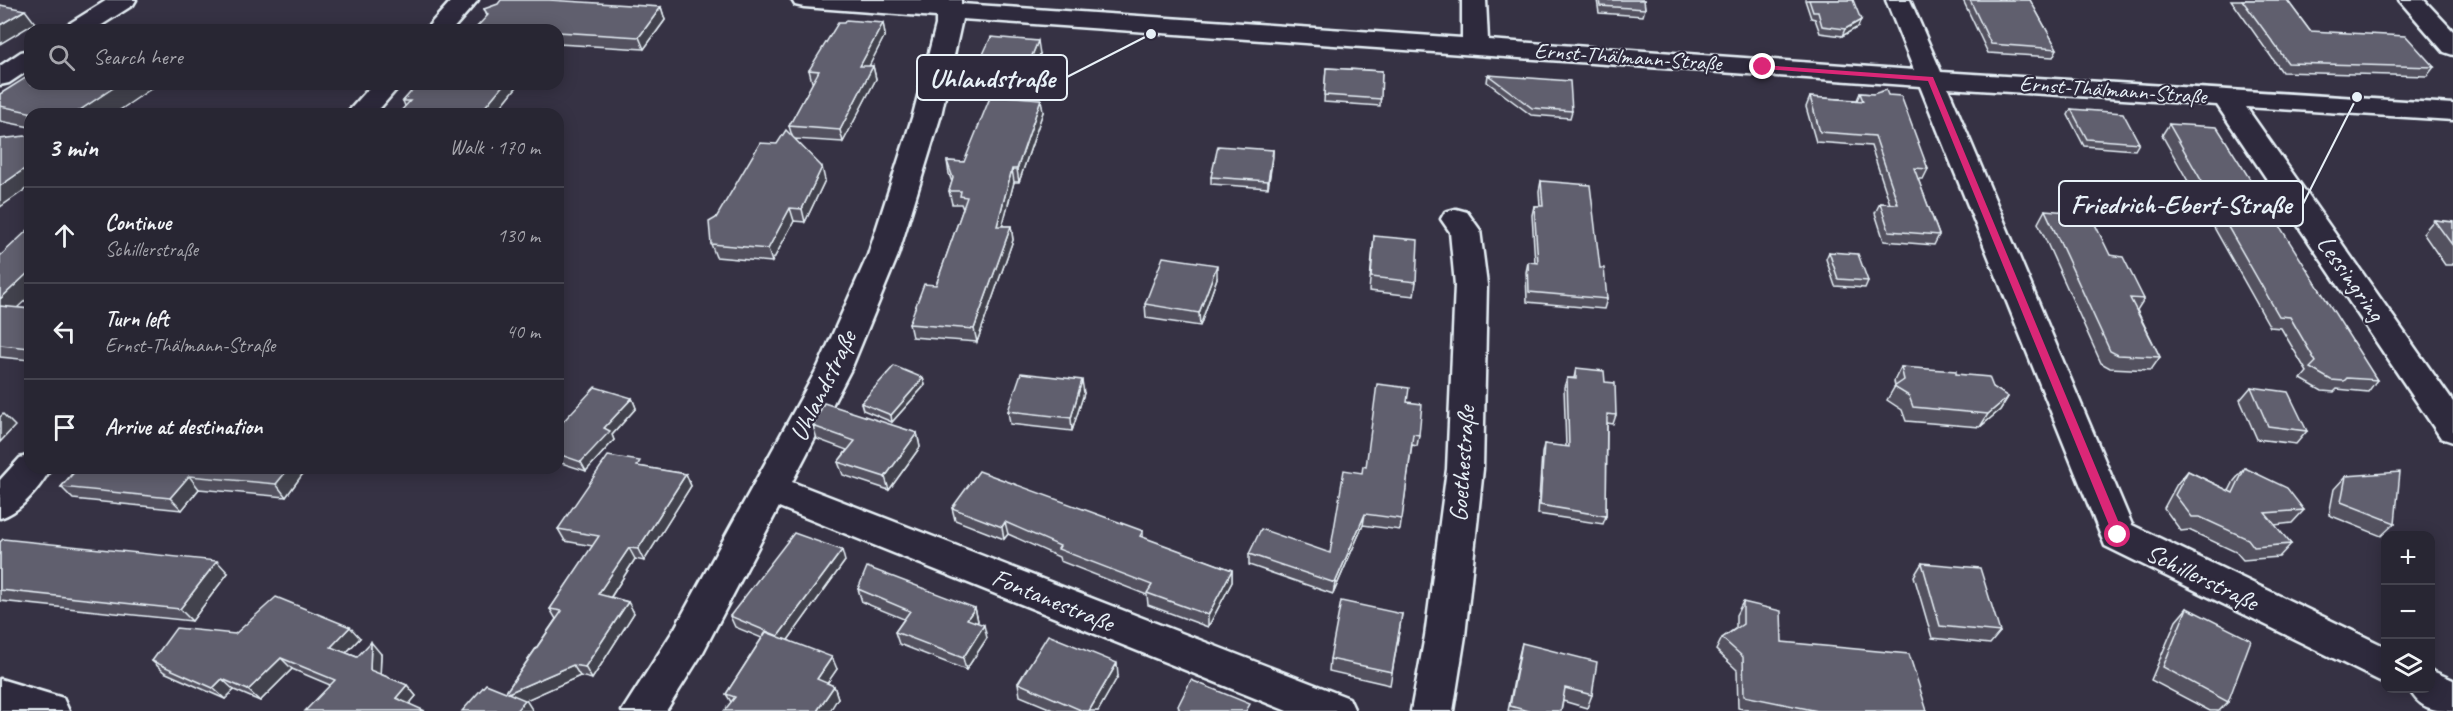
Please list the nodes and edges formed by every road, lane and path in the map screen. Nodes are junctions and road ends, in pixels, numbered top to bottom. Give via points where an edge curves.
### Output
1 (124, 0) edge
2 (466, 0) edge
3 (804, 0) edge
4 (1474, 0) edge
5 (1898, 0) edge
6 (2411, 0) edge
7 (949, 5) edge
8 (86, 24) edge
9 (444, 24) edge
10 (1475, 46) junction
11 (2453, 47) edge
12 (24, 62) edge
13 (0, 77) edge
14 (1931, 79) junction
15 (382, 90) edge
16 (2226, 98) junction
17 (366, 108) edge
18 (2453, 112) edge
19 (1456, 219) dead end
20 (2453, 429) edge
21 (28, 474) edge
22 (772, 489) junction
23 (0, 504) edge
24 (2381, 665) edge
25 (2435, 691) edge
26 (0, 698) edge
27 (2453, 700) edge
28 (48, 711) edge
29 (643, 711) edge
30 (1334, 711) edge
31 (1432, 711) edge

1 - 8 street
2 - 9 street
3 - 7 street, Ernst-Thälmann-Straße
4 - 10 street
5 - 14 street, Schillerstraße
6 - 11 street
7 - 10 street, Ernst-Thälmann-Straße
7 - 22 street, Uhlandstraße via 950,25 927,115 883,255 835,366
10 - 14 street, Ernst-Thälmann-Straße
12 - 13 street
14 - 16 street, Ernst-Thälmann-Straße
14 - 24 street, Schillerstraße via 2118,535
15 - 17 street
16 - 18 street, Ernst-Thälmann-Straße
16 - 20 street, Lessingring
19 - 31 street, Goethestraße via 1465,230 1471,285 1465,469
21 - 23 street
22 - 29 street, Uhlandstraße via 689,640
22 - 30 street, Fontanestraße
25 - 27 street
26 - 28 street

